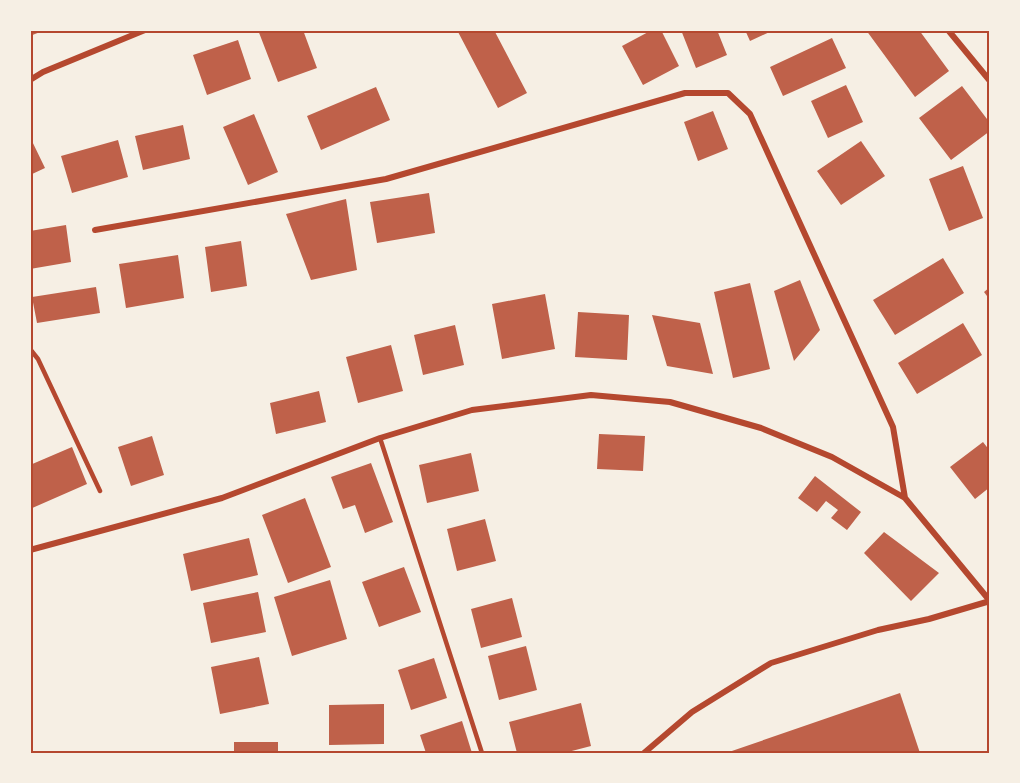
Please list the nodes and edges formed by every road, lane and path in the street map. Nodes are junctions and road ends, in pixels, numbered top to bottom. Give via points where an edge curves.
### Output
1 (145, 30) edge
2 (948, 30) edge
3 (30, 80) edge
4 (990, 81) edge
5 (95, 230) dead end
6 (30, 349) edge
7 (380, 438) junction
8 (100, 491) dead end
9 (905, 498) junction
10 (30, 550) edge
11 (990, 601) edge
12 (482, 753) edge
13 (644, 753) edge

1 - 3 street
2 - 4 street
5 - 9 street via 386,179 685,93 728,93 750,114 893,428
6 - 8 lane
7 - 9 street via 472,410 591,395 670,402 771,432 832,457
7 - 10 street via 222,498
7 - 12 lane
9 - 11 street
11 - 13 street via 771,663 692,712

